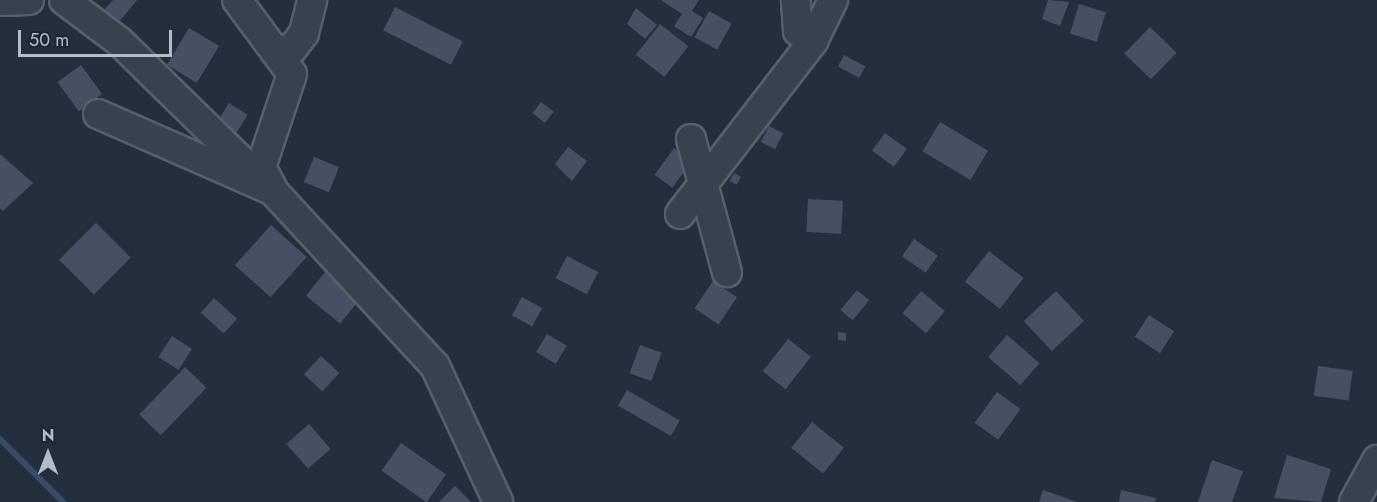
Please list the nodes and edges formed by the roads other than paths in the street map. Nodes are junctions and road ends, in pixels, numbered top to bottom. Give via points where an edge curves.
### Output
1 (29, 0) edge
2 (64, 0) edge
3 (237, 0) edge
4 (312, 0) edge
5 (796, 0) edge
6 (833, 0) edge
7 (0, 2) edge
8 (813, 41) junction
9 (275, 51) junction
10 (98, 114) dead end
11 (691, 139) dead end
12 (701, 187) junction
13 (273, 192) junction
14 (680, 214) dead end
15 (727, 272) dead end
16 (1377, 460) edge
17 (498, 502) edge
18 (1354, 502) edge

1 - 7 street
2 - 13 street via 120,42
3 - 9 street
4 - 9 street via 304,33 292,49
5 - 8 street via 798,31
6 - 8 street
8 - 12 street
9 - 13 street via 292,74 261,168
10 - 13 street
11 - 12 street
12 - 14 street
12 - 15 street
13 - 17 street via 435,366
16 - 18 street

